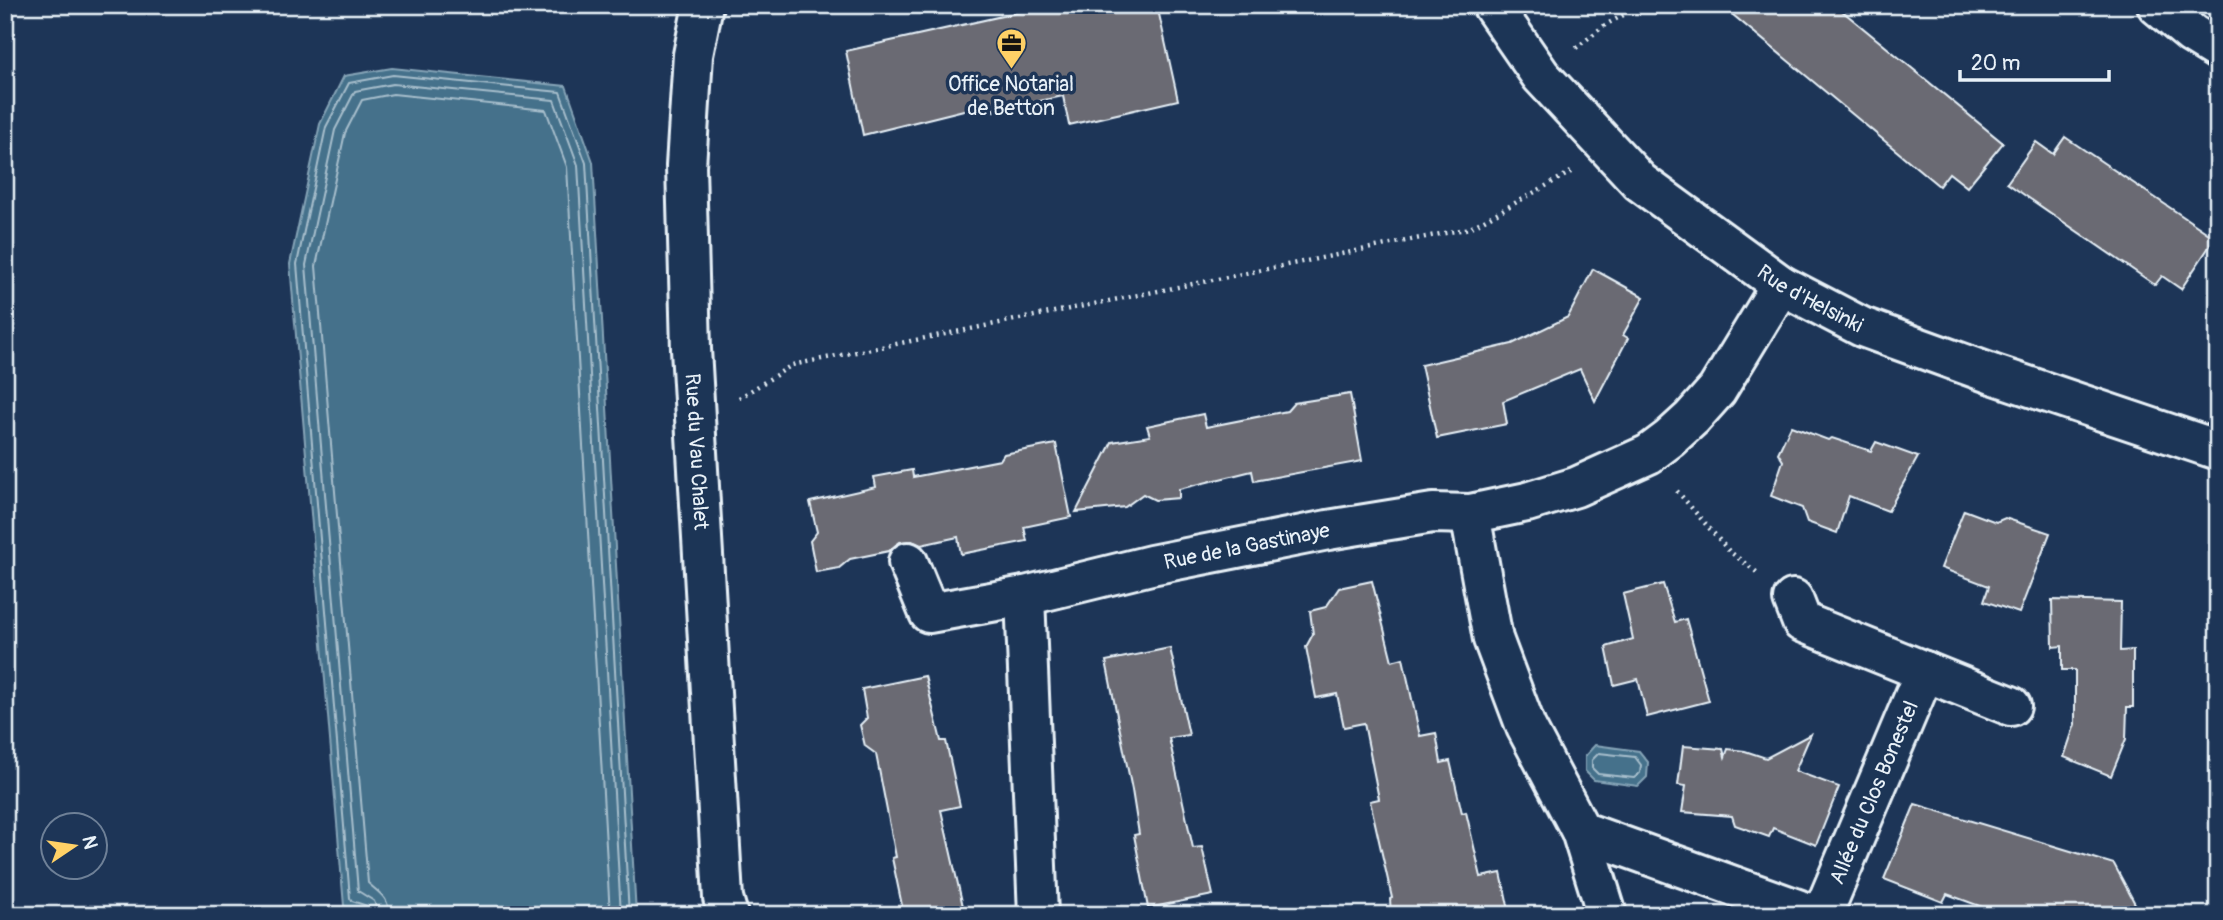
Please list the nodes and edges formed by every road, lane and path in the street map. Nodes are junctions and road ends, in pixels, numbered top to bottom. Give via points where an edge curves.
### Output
1 (703, 5) edge
2 (1492, 5) edge
3 (1642, 5) edge
4 (2157, 5) edge
5 (2218, 50) edge
6 (1541, 76) junction
7 (1581, 166) dead end
8 (1781, 285) junction
9 (738, 399) dead end
10 (2218, 450) edge
11 (1649, 454) junction
12 (1469, 514) junction
13 (908, 562) dead end
14 (1025, 596) junction
15 (1793, 599) joint
16 (1925, 671) junction
17 (2011, 706) dead end
18 (1581, 831) junction
19 (724, 909) edge
20 (1038, 915) edge
21 (1607, 915) edge
22 (1814, 915) edge
23 (1822, 915) edge

1 - 19 street, Rue du Vau Chalet via 693,55 686,166 691,349
2 - 6 street, Rue d'Helsinki
3 - 6 path via 1605,25
4 - 5 street
6 - 8 street, Rue d'Helsinki via 1640,183
7 - 9 path via 1470,228 792,365
8 - 10 street, Rue d'Helsinki via 1875,332
8 - 11 street, Rue de la Gastinaye via 1717,390
11 - 12 street, Rue de la Gastinaye via 1564,491
11 - 15 path via 1729,551
12 - 14 street, Rue de la Gastinaye via 1433,513 1328,530
12 - 18 street via 1493,639 1526,727
13 - 14 street, Rue de la Gastinaye via 929,613
14 - 20 street
15 - 16 street via 1802,622
16 - 17 street
16 - 23 street, Allée du Clos Bonestel
18 - 21 street
18 - 22 street

